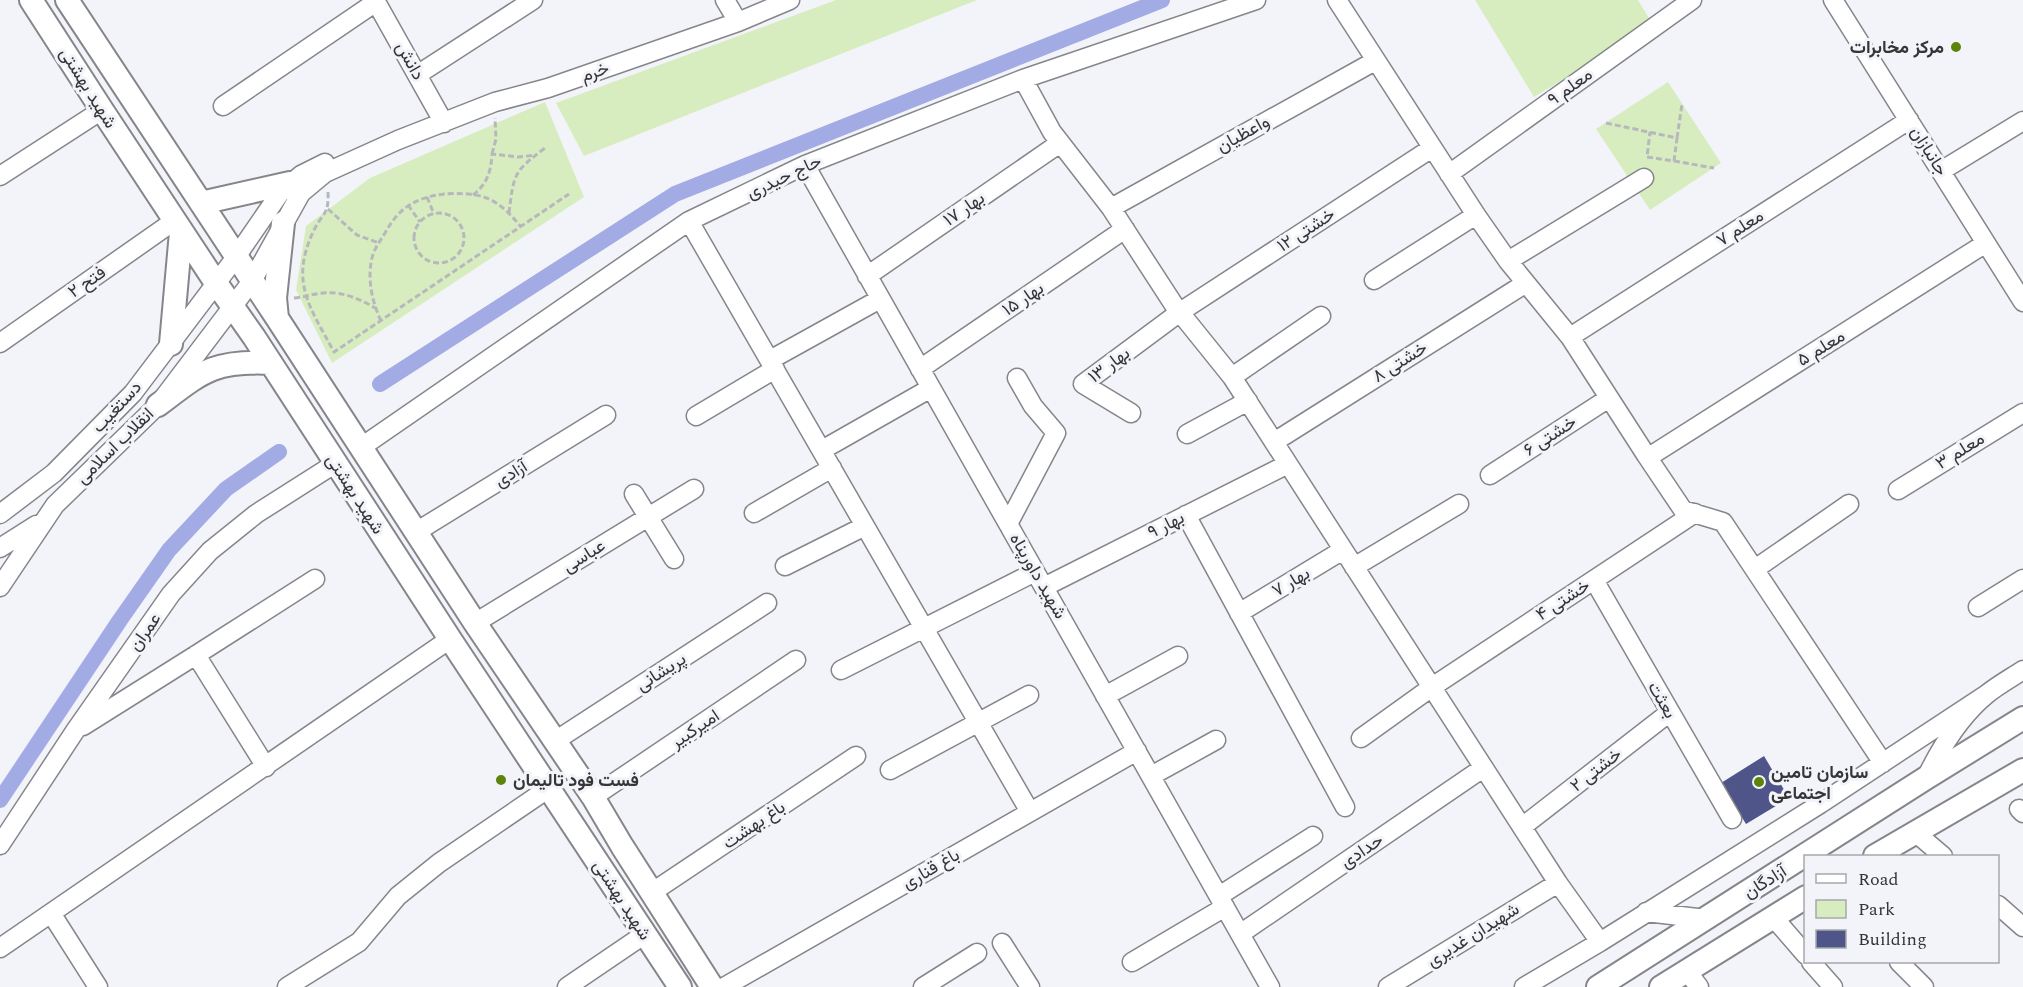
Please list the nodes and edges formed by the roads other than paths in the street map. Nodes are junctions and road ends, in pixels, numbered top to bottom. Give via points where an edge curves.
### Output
1 (31, 0) edge
2 (67, 0) edge
3 (533, 0) edge
4 (725, 0) edge
5 (790, 0) edge
6 (1256, 0) edge
7 (1337, 0) edge
8 (1692, 0) edge
9 (1833, 0) edge
10 (376, 1) edge
11 (738, 22) junction
12 (87, 32) junction
13 (62, 47) junction
14 (1376, 61) junction
15 (417, 75) junction
16 (1023, 79) junction
17 (223, 106) dead end
18 (102, 110) junction
19 (1909, 120) junction
20 (2023, 121) edge
21 (444, 123) junction
22 (398, 140) junction
23 (1060, 143) junction
24 (1432, 148) junction
25 (805, 165) junction
26 (1941, 171) junction
27 (1449, 174) junction
28 (0, 176) edge
29 (1644, 178) dead end
30 (290, 183) junction
31 (201, 203) junction
32 (1112, 208) junction
33 (1476, 215) junction
34 (689, 221) junction
35 (283, 223) junction
36 (178, 226) junction
37 (1125, 229) junction
38 (1986, 243) junction
39 (236, 257) junction
40 (1508, 261) junction
41 (867, 276) junction
42 (1374, 280) dead end
43 (252, 281) junction
44 (216, 283) junction
45 (1526, 283) junction
46 (2021, 295) edge
47 (880, 299) junction
48 (232, 306) junction
49 (1180, 312) junction
50 (1321, 316) dead end
51 (277, 318) junction
52 (1570, 337) junction
53 (0, 343) edge
54 (171, 344) junction
55 (271, 363) junction
56 (772, 365) junction
57 (921, 369) junction
58 (1232, 377) junction
59 (1017, 378) dead end
60 (931, 388) junction
61 (1609, 398) junction
62 (1248, 401) junction
63 (158, 405) junction
64 (1131, 413) dead end
65 (2023, 413) edge
66 (606, 415) dead end
67 (696, 416) dead end
68 (1187, 434) dead end
69 (1274, 442) junction
70 (360, 448) junction
71 (822, 450) junction
72 (1651, 454) junction
73 (336, 464) junction
74 (1288, 464) junction
75 (832, 468) junction
76 (1490, 475) dead end
77 (694, 489) dead end
78 (1898, 490) dead end
79 (634, 494) dead end
80 (1459, 504) dead end
81 (1849, 504) dead end
82 (754, 513) dead end
83 (1695, 513) junction
84 (0, 514) edge
85 (1186, 515) junction
86 (648, 517) junction
87 (43, 520) junction
88 (1008, 524) junction
89 (866, 526) junction
90 (416, 532) junction
91 (0, 548) edge
92 (1343, 550) junction
93 (674, 559) dead end
94 (785, 566) dead end
95 (1354, 567) junction
96 (1755, 569) junction
97 (315, 579) dead end
98 (1039, 579) junction
99 (2023, 579) edge
100 (1594, 580) junction
101 (0, 587) edge
102 (767, 603) dead end
103 (1978, 607) dead end
104 (1239, 613) junction
105 (475, 623) junction
106 (924, 628) junction
107 (450, 639) junction
108 (196, 656) junction
109 (1178, 656) dead end
110 (796, 660) dead end
111 (841, 670) dead end
112 (2023, 670) edge
113 (1432, 687) junction
114 (1987, 694) junction
115 (1029, 695) dead end
116 (1105, 696) junction
117 (1670, 712) junction
118 (2023, 718) edge
119 (979, 722) junction
120 (75, 730) junction
121 (1360, 738) dead end
122 (1216, 740) dead end
123 (555, 741) junction
124 (1137, 751) junction
125 (856, 756) dead end
126 (1883, 763) junction
127 (266, 766) junction
128 (1484, 768) junction
129 (890, 770) dead end
130 (2023, 770) edge
131 (1151, 776) junction
132 (1926, 778) junction
133 (549, 788) junction
134 (593, 797) junction
135 (1345, 807) dead end
136 (1030, 812) junction
137 (1869, 815) junction
138 (1732, 819) dead end
139 (1521, 827) junction
140 (1916, 833) junction
141 (1313, 836) dead end
142 (0, 844) edge
143 (1806, 855) edge
144 (1821, 855) edge
145 (1877, 855) edge
146 (1942, 855) edge
147 (1804, 856) edge
148 (1804, 867) edge
149 (1557, 883) junction
150 (651, 893) junction
151 (1804, 896) edge
152 (1804, 897) edge
153 (1222, 901) junction
154 (1999, 906) edge
155 (1647, 912) junction
156 (51, 913) junction
157 (1773, 917) junction
158 (1706, 919) junction
159 (2023, 927) edge
160 (645, 934) junction
161 (1240, 934) junction
162 (1600, 942) junction
163 (1002, 944) dead end
164 (0, 948) edge
165 (978, 953) dead end
166 (1804, 953) edge
167 (1132, 962) dead end
168 (1812, 963) edge
169 (1900, 963) edge
170 (1693, 979) edge
171 (98, 987) edge
172 (287, 987) edge
173 (567, 987) edge
174 (680, 987) edge
175 (712, 987) edge
176 (724, 987) edge
177 (922, 987) edge
178 (1030, 987) edge
179 (1270, 987) edge
180 (1388, 987) edge
181 (1524, 987) edge
182 (1598, 987) edge
183 (1661, 987) edge
184 (1833, 987) edge
185 (1924, 987) edge

1 - 13 main road, شهید بهشتی
2 - 12 main road, شهید بهشتی
3 - 15 street
4 - 11 street
5 - 11 street, خرم
6 - 16 street, حاج حیدری
7 - 14 street
8 - 27 street, معلم ۹
9 - 19 street, جانبازان
10 - 15 street, دانش
10 - 17 street
11 - 21 street, خرم via 548,88 495,102
12 - 13 main road
12 - 31 main road, شهید بهشتی
13 - 18 main road, شهید بهشتی
14 - 24 street
14 - 32 street, واعظیان
15 - 21 street, دانش
16 - 23 street
16 - 25 street, حاج حیدری
18 - 28 street
18 - 36 main road, شهید بهشتی
19 - 26 street, جانبازان
19 - 52 street, معلم ۷
20 - 26 street
21 - 22 street, خرم
22 - 30 street, خرم via 324,163
22 - 35 street, خرم via 325,172 301,193
23 - 32 street
23 - 41 street, بهار ۱۷
24 - 27 street
24 - 49 street, خشتی ۱۲
25 - 34 street, حاج حیدری
25 - 41 street, شهید داورپناه
26 - 38 street, جانبازان
27 - 33 street
29 - 40 street
30 - 31 main road
30 - 39 street, خرم
31 - 39 main road, شهید بهشتی
32 - 37 street
33 - 40 street
33 - 42 street
34 - 56 street
34 - 70 street, حاج حیدری
35 - 43 street, خرم
35 - 51 main road via 274,298
36 - 44 main road, شهید بهشتی
36 - 53 street, فتح ۲
36 - 54 main road
37 - 49 street
37 - 57 street, بهار ۱۵
38 - 46 street, جانبازان
38 - 72 street, معلم ۵
39 - 43 main road, شهید بهشتی
39 - 44 street, خرم
40 - 45 street
41 - 47 street, شهید داورپناه
43 - 48 street, انقلاب اسلامی
43 - 51 main road, شهید بهشتی
44 - 48 main road, شهید بهشتی
44 - 54 street, دستغیب
45 - 52 street
45 - 69 street, خشتی ۸
47 - 56 street
47 - 57 street, شهید داورپناه
48 - 55 main road, شهید بهشتی
48 - 63 street, انقلاب اسلامی
49 - 58 street
49 - 64 street, بهار ۱۳ via 1083,384
50 - 58 street
51 - 70 main road, شهید بهشتی
52 - 61 street
54 - 84 street, دستغیب via 133,393 54,473
55 - 63 main road via 230,363 211,368
55 - 73 main road, شهید بهشتی
56 - 67 street
56 - 71 street
57 - 60 street, شهید داورپناه
58 - 62 street
59 - 88 street via 1033,406 1056,433
60 - 71 street
60 - 88 street, شهید داورپناه
61 - 72 street
61 - 76 street, خشتی ۶
62 - 68 street
62 - 69 street
63 - 87 street, انقلاب اسلامی
65 - 78 street, معلم ۳
66 - 90 street, آزادی
69 - 74 street
70 - 90 main road, شهید بهشتی
71 - 75 street
72 - 83 street via 1683,510
73 - 107 main road, شهید بهشتی
73 - 120 street, عمران via 256,514 210,551 171,594
74 - 85 street, بهار ۹
74 - 92 street
75 - 82 street
75 - 89 street
77 - 86 street, عباسی
79 - 86 street
80 - 95 street
81 - 96 street
83 - 96 street via 1723,522
83 - 100 street, خشتی ۴
85 - 98 street, بهار ۹
85 - 104 street
86 - 93 street
86 - 105 street, عباسی
87 - 91 street
87 - 101 street, انقلاب اسلامی
88 - 98 street, شهید داورپناه
89 - 94 street
89 - 106 street
90 - 105 main road, شهید بهشتی
92 - 95 street
92 - 104 street, بهار ۷
95 - 113 street
96 - 126 street
97 - 108 street
98 - 106 street, بهار ۹
98 - 116 street, شهید داورپناه
99 - 103 street
100 - 113 street, خشتی ۴
100 - 117 street, بعثت
102 - 123 street, پریشانی
104 - 135 street
105 - 123 main road, شهید بهشتی
106 - 111 street, بهار ۹
106 - 119 street
107 - 127 street
107 - 133 main road, شهید بهشتی
108 - 120 street
108 - 127 street
109 - 116 street
110 - 134 street, امیرکبیر
112 - 114 street
113 - 121 street, خشتی ۴
113 - 128 street
114 - 126 street
114 - 132 street via 1955,727
115 - 119 street
116 - 124 street, شهید داورپناه
117 - 138 street, بعثت
117 - 139 street, خشتی ۲
118 - 132 main road, آزادگان
119 - 129 street
119 - 136 street
120 - 142 street, عمران
122 - 131 street
123 - 134 main road, شهید بهشتی
124 - 131 street, شهید داورپناه
124 - 136 street, باغ قناری
125 - 150 street, باغ بهشت
126 - 155 street
127 - 156 street
128 - 139 street
128 - 161 street, حدادی
130 - 140 main road
131 - 153 street, شهید داورپناه
132 - 137 main road, آزادگان
133 - 160 main road, شهید بهشتی
133 - 172 street via 398,896 359,942
134 - 150 main road, شهید بهشتی
136 - 176 street, باغ قناری
137 - 143 main road, آزادگان
137 - 144 main road via 1856,831
139 - 149 street
140 - 145 main road
140 - 146 street
141 - 153 street
147 - 158 main road, آزادگان
148 - 151 main road via 1786,880 1781,894 1786,899
149 - 162 street
149 - 180 street, شهیدان غدیری
150 - 175 main road, شهید بهشتی
152 - 157 main road, آزادگان
153 - 161 street, شهید داورپناه
153 - 167 street
154 - 159 street
155 - 158 street
155 - 162 street
156 - 164 street
156 - 171 street
157 - 166 street
157 - 170 main road, آزادگان
158 - 182 main road, آزادگان
160 - 173 street
160 - 174 main road, شهید بهشتی
161 - 179 street, شهید داورپناه
162 - 181 street
163 - 178 street
165 - 177 street
168 - 184 street
169 - 185 street
170 - 183 main road, آزادگان

